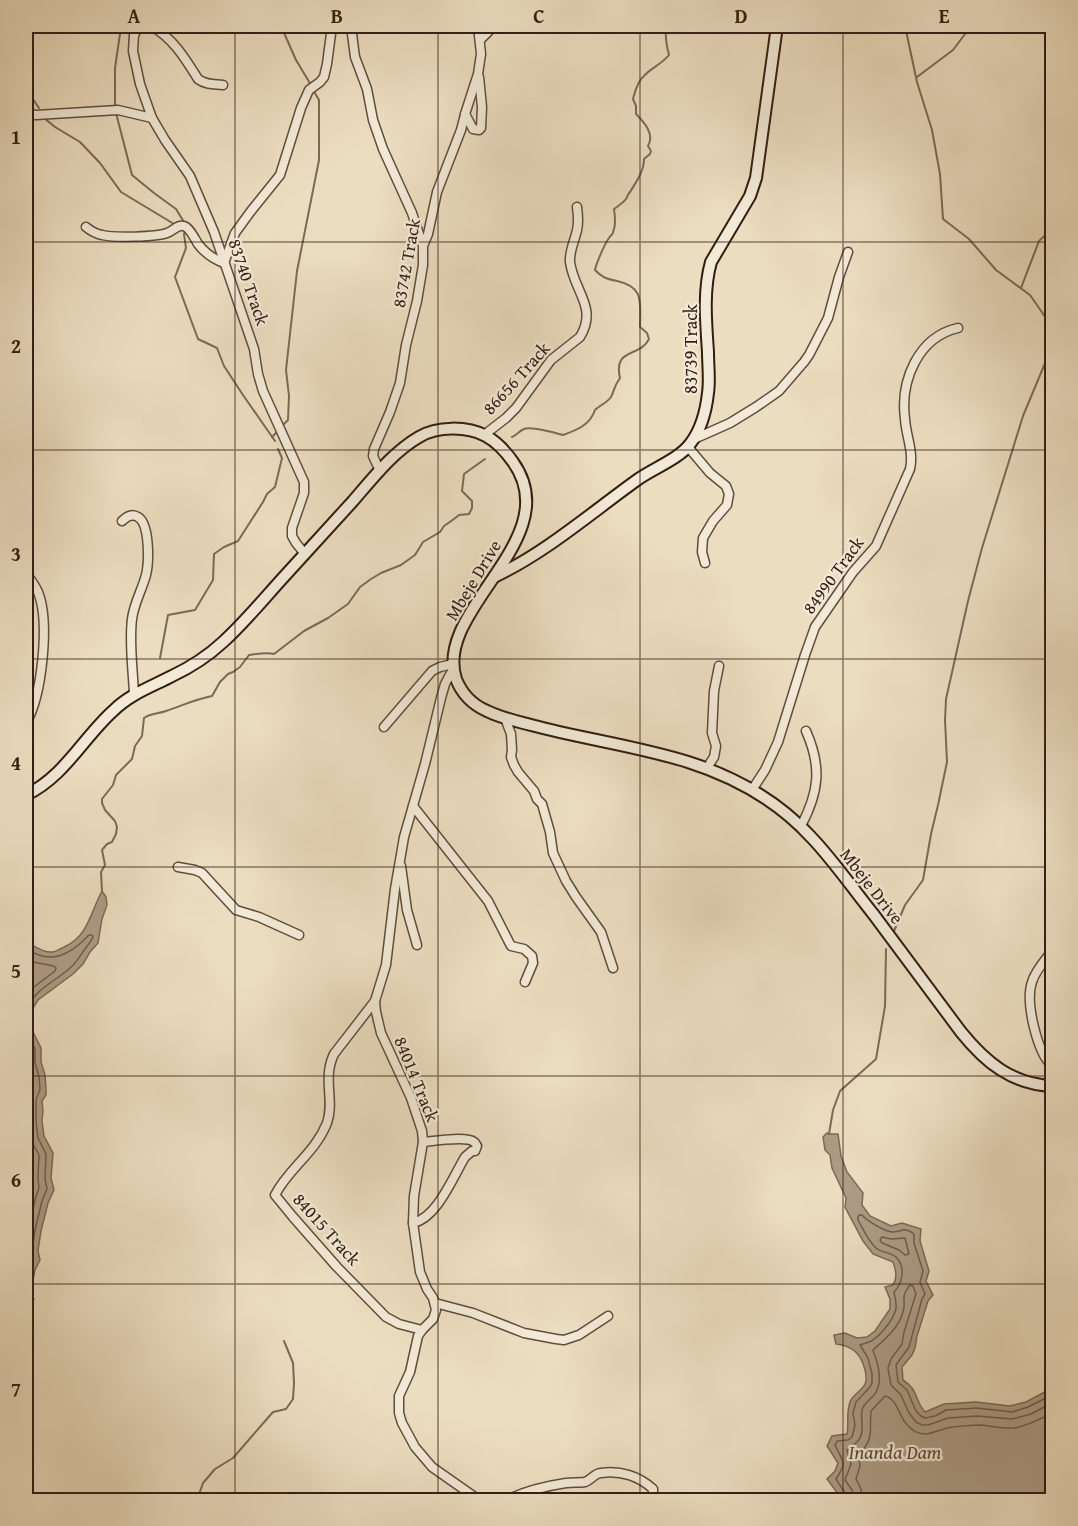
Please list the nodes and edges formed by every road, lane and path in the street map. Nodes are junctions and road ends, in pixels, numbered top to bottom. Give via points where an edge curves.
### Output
1 (139, 26) edge
2 (151, 26) edge
3 (332, 26) edge
4 (351, 26) edge
5 (478, 26) edge
6 (494, 26) edge
7 (777, 26) edge
8 (480, 40) junction
9 (478, 74) junction
10 (223, 85) dead end
11 (26, 114) edge
12 (465, 114) junction
13 (152, 118) junction
14 (577, 207) dead end
15 (86, 227) dead end
16 (423, 246) junction
17 (848, 252) dead end
18 (224, 263) junction
19 (958, 328) dead end
20 (484, 435) junction
21 (691, 443) junction
22 (380, 471) junction
23 (122, 521) dead end
24 (305, 554) junction
25 (705, 562) dead end
26 (26, 573) edge
27 (494, 578) junction
28 (454, 666) junction
29 (719, 666) dead end
30 (134, 694) junction
31 (505, 718) junction
32 (26, 723) edge
33 (384, 727) dead end
34 (806, 731) dead end
35 (707, 768) junction
36 (752, 790) junction
37 (26, 795) edge
38 (413, 806) junction
39 (801, 826) junction
40 (400, 862) junction
41 (178, 867) dead end
42 (299, 935) dead end
43 (417, 945) dead end
44 (1053, 951) edge
45 (613, 968) dead end
46 (525, 982) dead end
47 (375, 1000) junction
48 (1053, 1066) edge
49 (1053, 1086) edge
50 (423, 1142) junction
51 (413, 1223) junction
52 (435, 1303) junction
53 (608, 1316) dead end
54 (422, 1330) junction
55 (479, 1500) edge
56 (507, 1500) edge
57 (653, 1500) edge

1 - 13 street, 83740 Track via 133,51
2 - 10 street via 177,47 198,79
3 - 18 street via 324,77 309,90 280,175 236,233
4 - 16 street via 373,120
5 - 8 street, 83742 Track
6 - 8 street
7 - 21 street, 83739 Track via 756,178 708,273 709,384 706,408
8 - 9 street, 83742 Track
9 - 12 street, 83742 Track
9 - 12 street via 482,107 479,130 473,129
11 - 13 street via 118,110
12 - 16 street, 83742 Track via 437,192
13 - 18 street, 83740 Track via 190,176
14 - 20 street, 86656 Track via 578,226 570,258 587,309 583,332 551,360 506,418
15 - 18 street via 101,235 123,238 161,235 183,225 212,257
16 - 22 street, 83742 Track via 417,302 400,383 374,449
17 - 21 street via 828,318 804,362 779,391
18 - 24 street, 83740 Track via 254,349 260,383 304,482 292,536
19 - 36 street, 84990 Track via 937,336 911,371 904,397 912,456 910,469 876,546 815,627 778,742
20 - 22 street, Mbeje Drive via 459,429 427,433 407,445
20 - 27 street, Mbeje Drive via 516,465 526,496 520,532
21 - 25 street via 729,494 727,505 703,538
21 - 27 street via 525,561
22 - 24 street, Mbeje Drive
23 - 30 street via 138,517 147,539 148,564 132,621
24 - 30 street, Mbeje Drive via 220,646 190,667
26 - 32 street via 42,603 43,638 39,683
27 - 28 street, Mbeje Drive via 462,627
28 - 31 street, Mbeje Drive via 458,684 469,699
28 - 33 street via 432,672
28 - 38 street, 84014 Track via 445,684
29 - 35 street via 712,733 716,747
30 - 37 street, Mbeje Drive via 99,724 51,780
31 - 35 street, Mbeje Drive
31 - 45 street via 514,765 542,804 553,853 566,881 601,932
34 - 39 street via 818,780
35 - 36 street, Mbeje Drive
36 - 39 street, Mbeje Drive
38 - 40 street, 84014 Track
38 - 46 street via 488,902 511,946 532,956
39 - 49 street, Mbeje Drive via 981,1055 1022,1081
40 - 43 street
40 - 47 street, 84014 Track via 386,965
41 - 42 street via 202,873 236,910
44 - 48 street via 1036,973 1030,991 1033,1025 1045,1059
47 - 50 street, 84014 Track via 381,1034 417,1113
47 - 54 street, 84015 Track via 330,1063 329,1111 320,1136 275,1195 386,1317
50 - 51 street, 84014 Track
50 - 51 street via 464,1139 477,1146 465,1158 434,1208 421,1221
51 - 52 street, 84014 Track via 420,1272
52 - 53 street via 556,1340 579,1335
52 - 54 street via 433,1319
54 - 55 street via 399,1396 402,1423 415,1448 432,1467
56 - 57 street via 542,1488 586,1482 599,1473 625,1473 645,1481 653,1489

